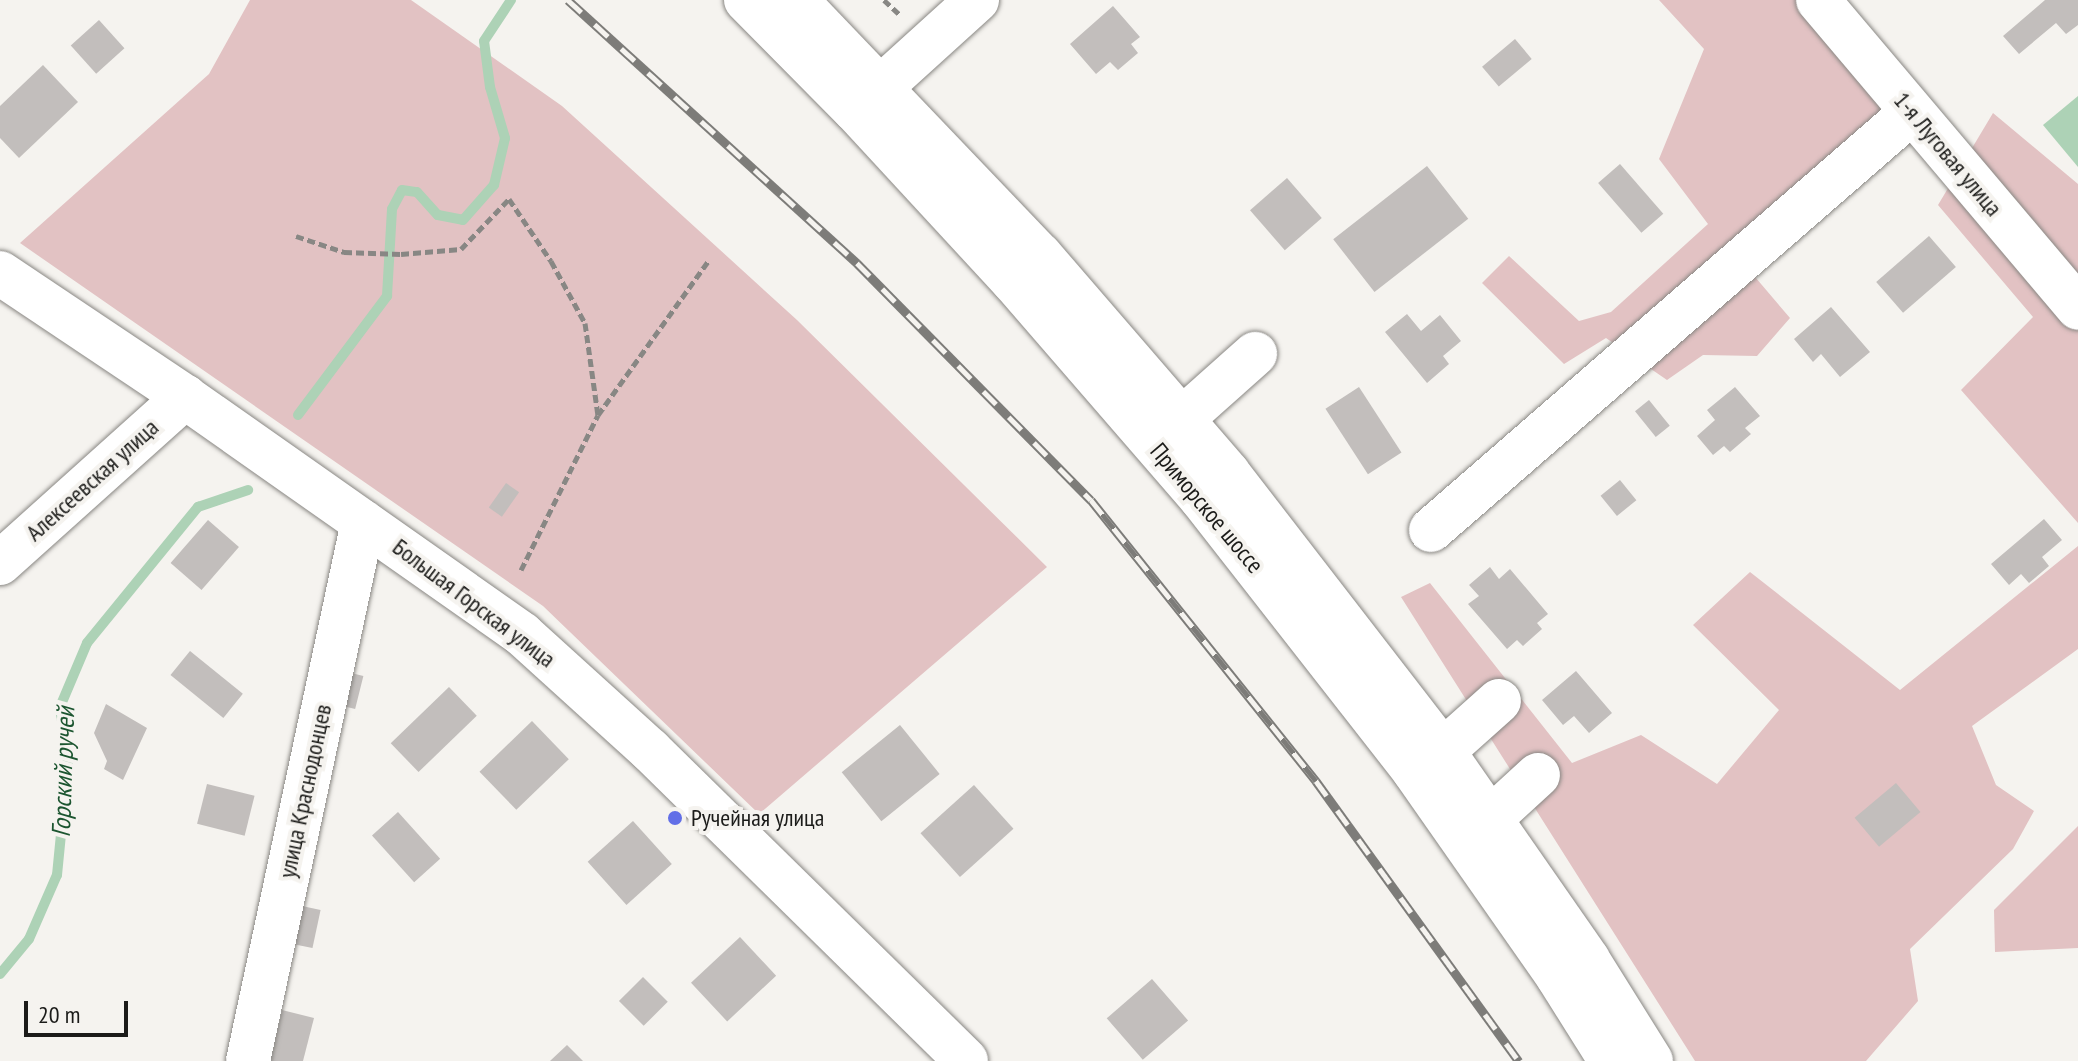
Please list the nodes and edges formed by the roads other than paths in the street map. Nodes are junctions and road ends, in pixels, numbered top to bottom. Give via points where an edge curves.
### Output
1 (746, 0) edge
2 (796, 0) edge
3 (977, 0) edge
4 (1818, 0) edge
5 (880, 88) junction
6 (1912, 112) junction
7 (0, 273) edge
8 (2078, 308) edge
9 (1255, 354) dead end
10 (185, 397) junction
11 (1182, 419) junction
12 (363, 522) junction
13 (1431, 530) dead end
14 (0, 563) edge
15 (1499, 701) dead end
16 (1443, 751) junction
17 (1538, 775) dead end
18 (1490, 819) junction
19 (248, 1061) edge
20 (966, 1061) edge
21 (1611, 1061) edge
22 (1651, 1061) edge

1 - 21 main road, Приморское шоссе via 1013,281 1201,498 1414,771
2 - 5 main road, Приморское шоссе
3 - 5 main road
4 - 6 main road, 1-я Луговая улица
5 - 11 main road, Приморское шоссе via 1040,255
6 - 8 main road, 1-я Луговая улица
6 - 13 main road
7 - 10 main road, Большая Горская улица
9 - 11 main road
10 - 12 main road, Большая Горская улица
10 - 14 main road, Алексеевская улица
11 - 16 main road, Приморское шоссе
12 - 19 main road, улица Краснодонцев
12 - 20 main road, Большая Горская улица via 522,634 590,694
15 - 16 main road
16 - 18 main road, Приморское шоссе
17 - 18 main road
18 - 22 main road, Приморское шоссе

